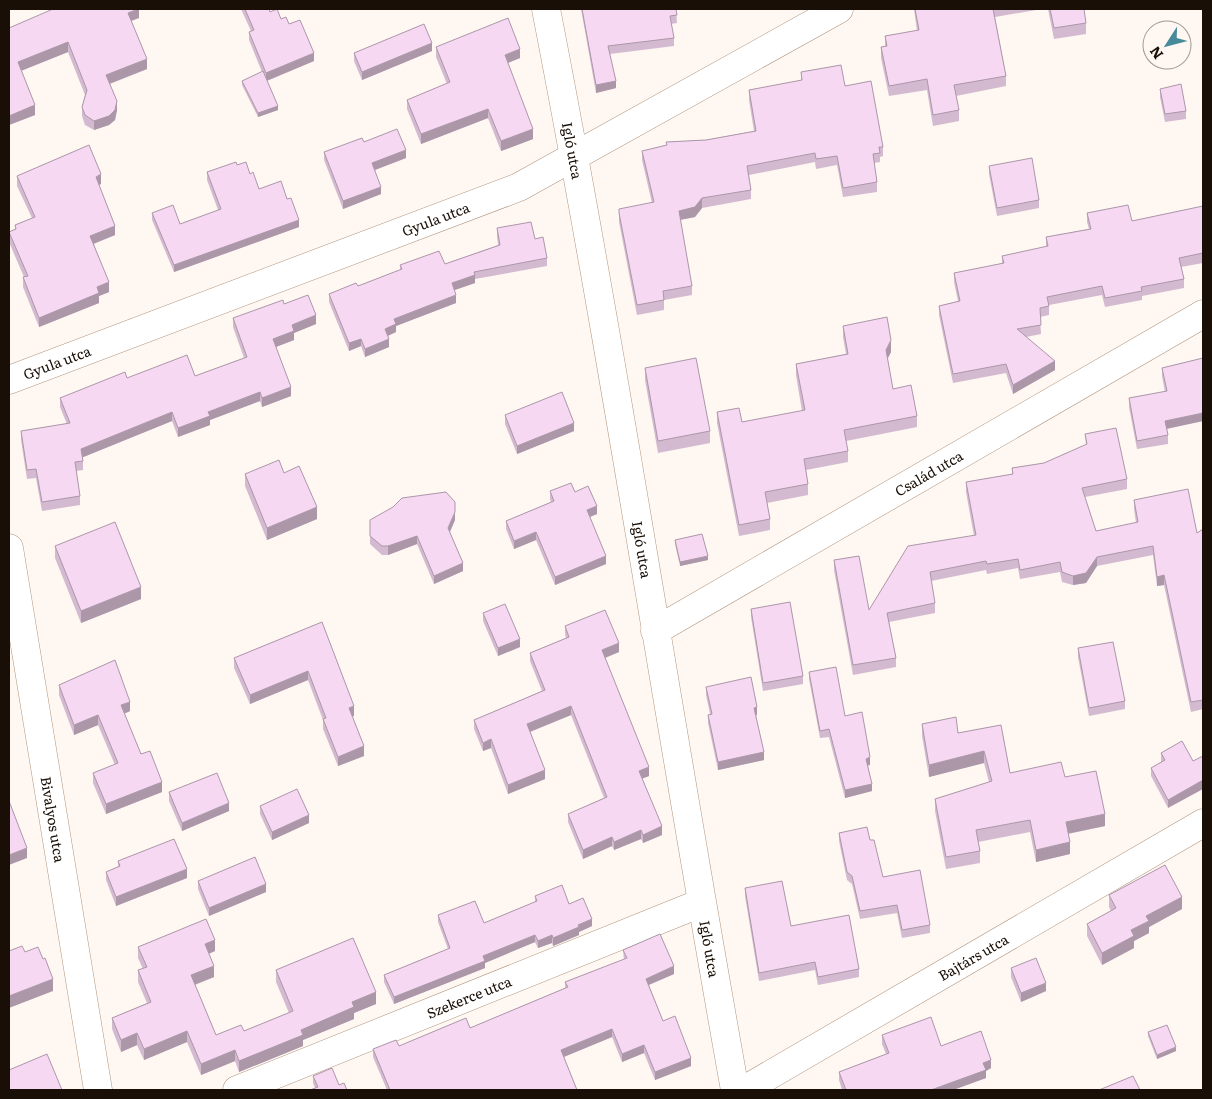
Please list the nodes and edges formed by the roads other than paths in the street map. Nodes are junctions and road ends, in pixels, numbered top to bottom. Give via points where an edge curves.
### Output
1 (546, 9) edge
2 (839, 9) edge
3 (575, 157) junction
4 (1203, 314) edge
5 (9, 380) edge
6 (9, 548) edge
7 (655, 631) junction
8 (1203, 823) edge
9 (702, 903) junction
10 (98, 1090) edge
11 (237, 1090) edge
12 (735, 1090) edge
13 (744, 1090) edge

1 - 3 street, Igló utca
2 - 3 street, Gyula utca
3 - 5 street, Gyula utca via 519,187
3 - 7 street, Igló utca
4 - 7 street, Család utca
6 - 10 street, Bivalyos utca
7 - 9 street, Igló utca
8 - 13 street, Bajtárs utca
9 - 11 street, Szekerce utca
9 - 12 street, Igló utca

